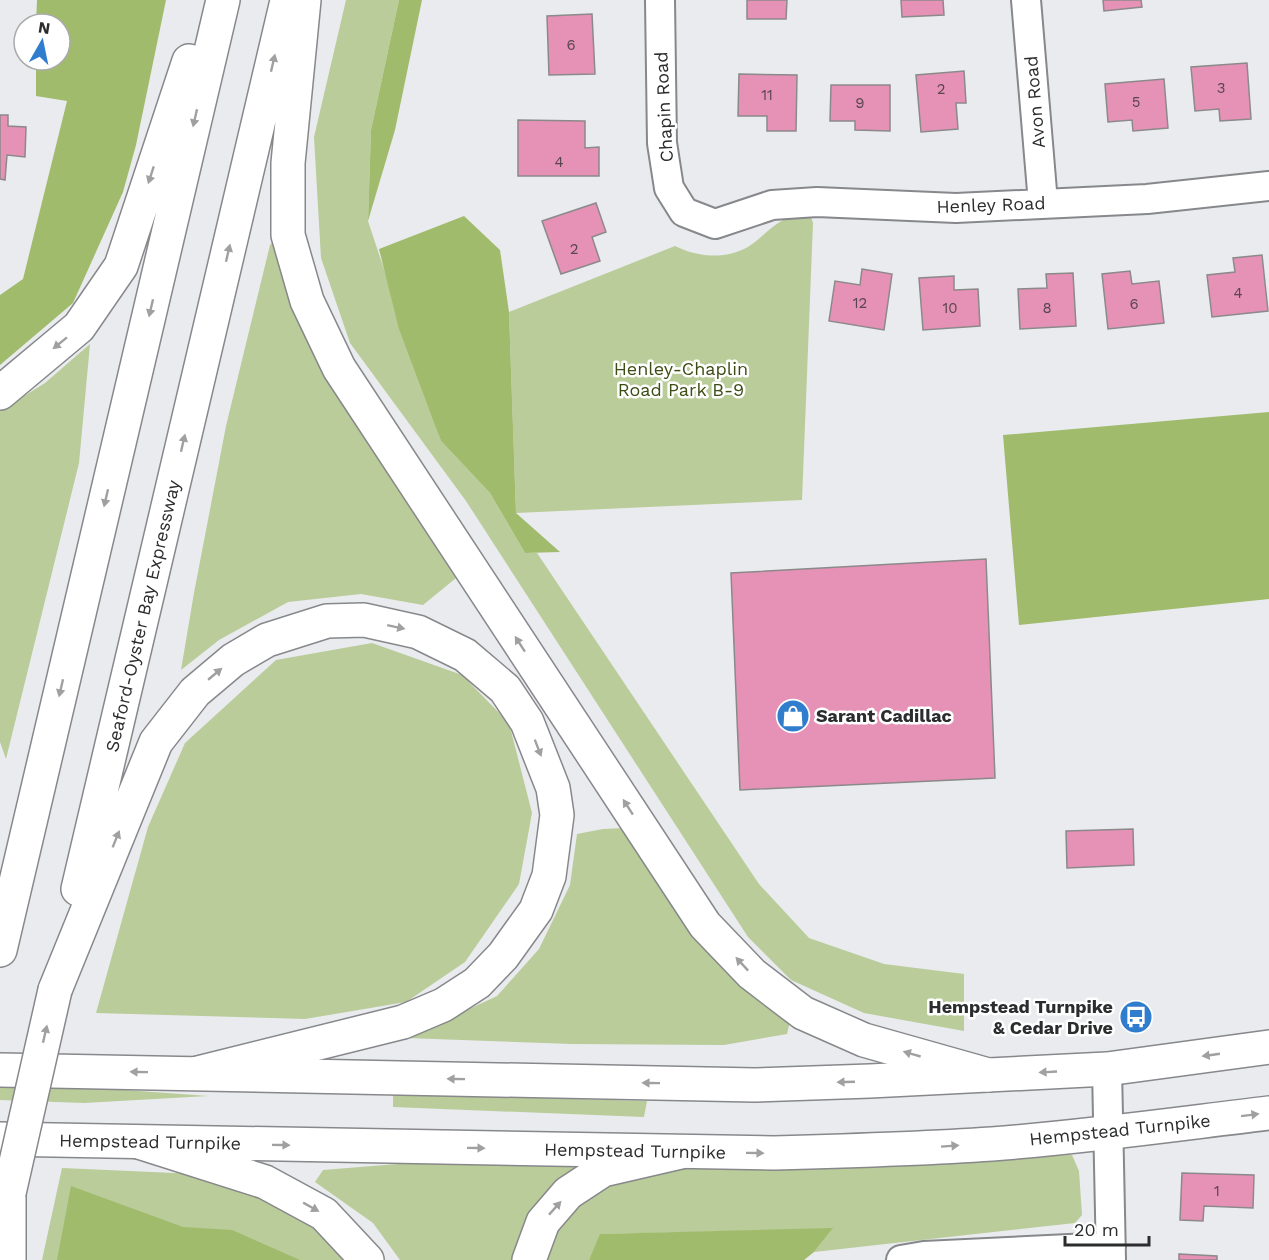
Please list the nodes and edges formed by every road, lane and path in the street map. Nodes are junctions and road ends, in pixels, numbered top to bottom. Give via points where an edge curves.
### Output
1 (209, 0) edge
2 (223, 0) edge
3 (287, 0) edge
4 (304, 0) edge
5 (660, 0) edge
6 (1026, 0) edge
7 (1269, 186) edge
8 (1043, 203) junction
9 (715, 224) joint
10 (0, 393) edge
11 (0, 950) edge
12 (55, 990) junction
13 (1269, 1047) edge
14 (1107, 1069) junction
15 (0, 1070) edge
16 (198, 1073) junction
17 (988, 1075) junction
18 (1269, 1113) edge
19 (1108, 1133) junction
20 (0, 1139) edge
21 (139, 1142) junction
22 (681, 1152) junction
23 (9, 1193) junction
24 (0, 1232) edge
25 (1111, 1254) edge
26 (9, 1260) edge
27 (367, 1260) edge
28 (530, 1260) edge
29 (901, 1260) edge

1 -> 10 main road via 121,266 80,327
2 -> 11 main road
12 -> 3 main road, Seaford-Oyster Bay Expressway
17 -> 4 main road via 864,1040 803,1013 752,974 705,925 339,368 307,301 288,235 288,163
5 - 9 street, Chapin Road via 663,143 669,188 684,212
6 - 8 street, Avon Road
7 - 8 street, Henley Road via 1147,199
8 - 9 street, Henley Road via 956,208 817,202 772,205
12 -> 16 main road via 156,742 195,692 233,660 267,640 327,621 364,621 418,632 465,655 505,689 527,722 553,788 556,814 549,876 536,909 503,956 477,983 443,1005 403,1022
23 -> 12 main road, Seaford-Oyster Bay Expressway, bridge
13 -> 14 main road
14 -> 17 main road
14 - 19 street
16 -> 15 main road
17 -> 16 main road via 755,1085
19 -> 18 main road, Hempstead Turnpike
22 -> 19 main road, Hempstead Turnpike via 888,1150
19 - 25 street
20 - 21 main road, Hempstead Turnpike
21 -> 22 main road, Hempstead Turnpike
21 -> 27 main road via 266,1182 324,1214
28 -> 22 main road via 543,1222 568,1193 603,1170
23 - 24 main road, Seaford-Oyster Bay Expressway
23 - 26 main road
25 - 29 street via 924,1256

